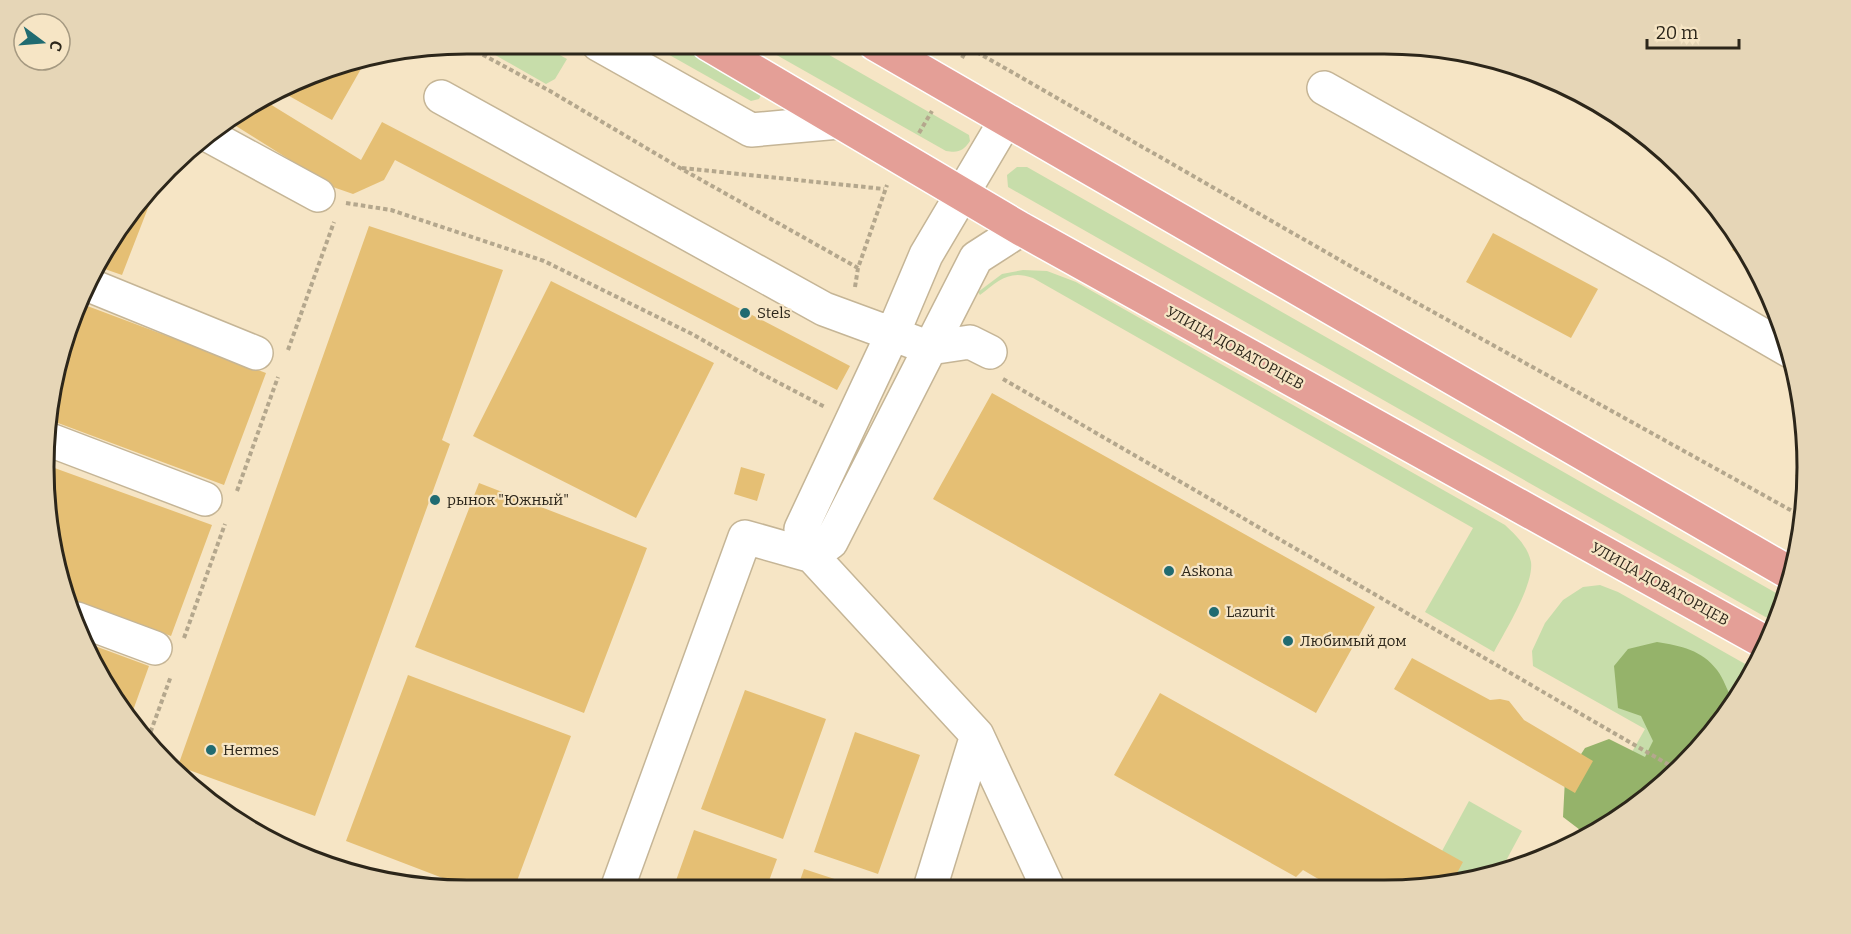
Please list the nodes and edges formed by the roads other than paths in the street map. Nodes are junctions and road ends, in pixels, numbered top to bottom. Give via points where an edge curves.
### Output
1 (616, 54) edge
2 (725, 54) edge
3 (892, 54) edge
4 (1324, 88) dead end
5 (441, 97) dead end
6 (1006, 120) junction
7 (839, 122) junction
8 (216, 139) edge
9 (963, 194) junction
10 (332, 204) road end
11 (1021, 229) junction
12 (95, 288) edge
13 (893, 333) junction
14 (1778, 344) edge
15 (930, 348) junction
16 (274, 361) road end
17 (994, 364) road end
18 (55, 442) edge
19 (223, 503) road end
20 (812, 556) junction
21 (1784, 570) edge
22 (84, 623) edge
23 (1759, 639) edge
24 (170, 653) road end
25 (977, 735) junction
26 (620, 880) edge
27 (932, 880) edge
28 (1044, 880) edge

1 - 7 lane via 752,130
2 - 7 main road, УЛИЦА ДОВАТОРЦЕВ
3 - 6 main road
4 - 14 lane
5 - 13 lane via 824,309
6 - 9 lane
6 - 21 main road
7 - 9 main road, УЛИЦА ДОВАТОРЦЕВ
8 - 10 lane
9 - 11 main road, УЛИЦА ДОВАТОРЦЕВ
9 - 13 lane via 926,255
11 - 15 lane via 976,258
11 - 23 main road, УЛИЦА ДОВАТОРЦЕВ
12 - 16 lane
13 - 15 lane
13 - 20 lane via 801,529
15 - 17 lane via 970,342
15 - 20 lane via 831,542
18 - 19 lane
20 - 25 lane
20 - 26 lane via 745,537
22 - 24 lane
25 - 27 lane
25 - 28 lane

